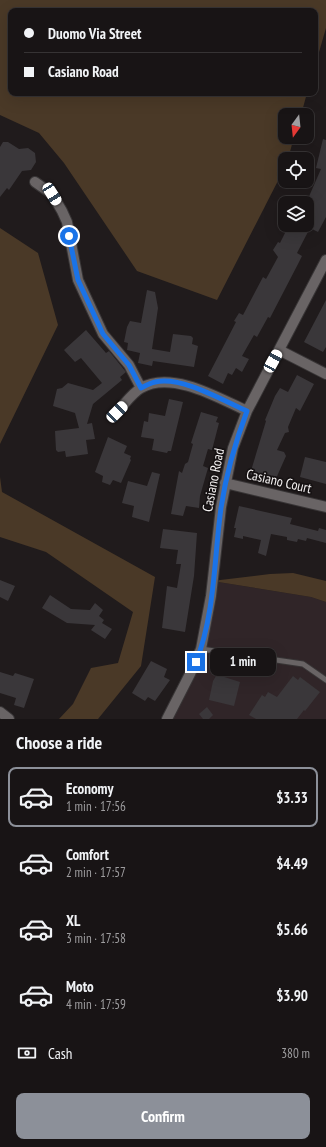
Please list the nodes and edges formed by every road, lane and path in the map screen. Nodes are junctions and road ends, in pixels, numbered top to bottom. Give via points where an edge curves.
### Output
1 (35, 182) dead end
2 (326, 260) edge
3 (279, 350) junction
4 (326, 374) edge
5 (141, 388) junction
6 (247, 411) junction
7 (117, 412) dead end
8 (226, 483) junction
9 (326, 507) edge
10 (201, 649) junction
11 (326, 680) edge
12 (0, 712) edge
13 (9, 719) edge
14 (167, 719) edge

1 - 5 street via 52,194 62,211 67,222 81,287 103,334 129,365
2 - 3 street, Casiano Road
3 - 4 street
3 - 6 street, Casiano Road
5 - 6 street via 156,382 174,382 198,389
5 - 7 street
6 - 8 street, Casiano Road via 233,448
8 - 9 street, Casiano Court
8 - 10 street, Casiano Road
10 - 11 lane via 303,664
10 - 14 street, Casiano Road
12 - 13 street

